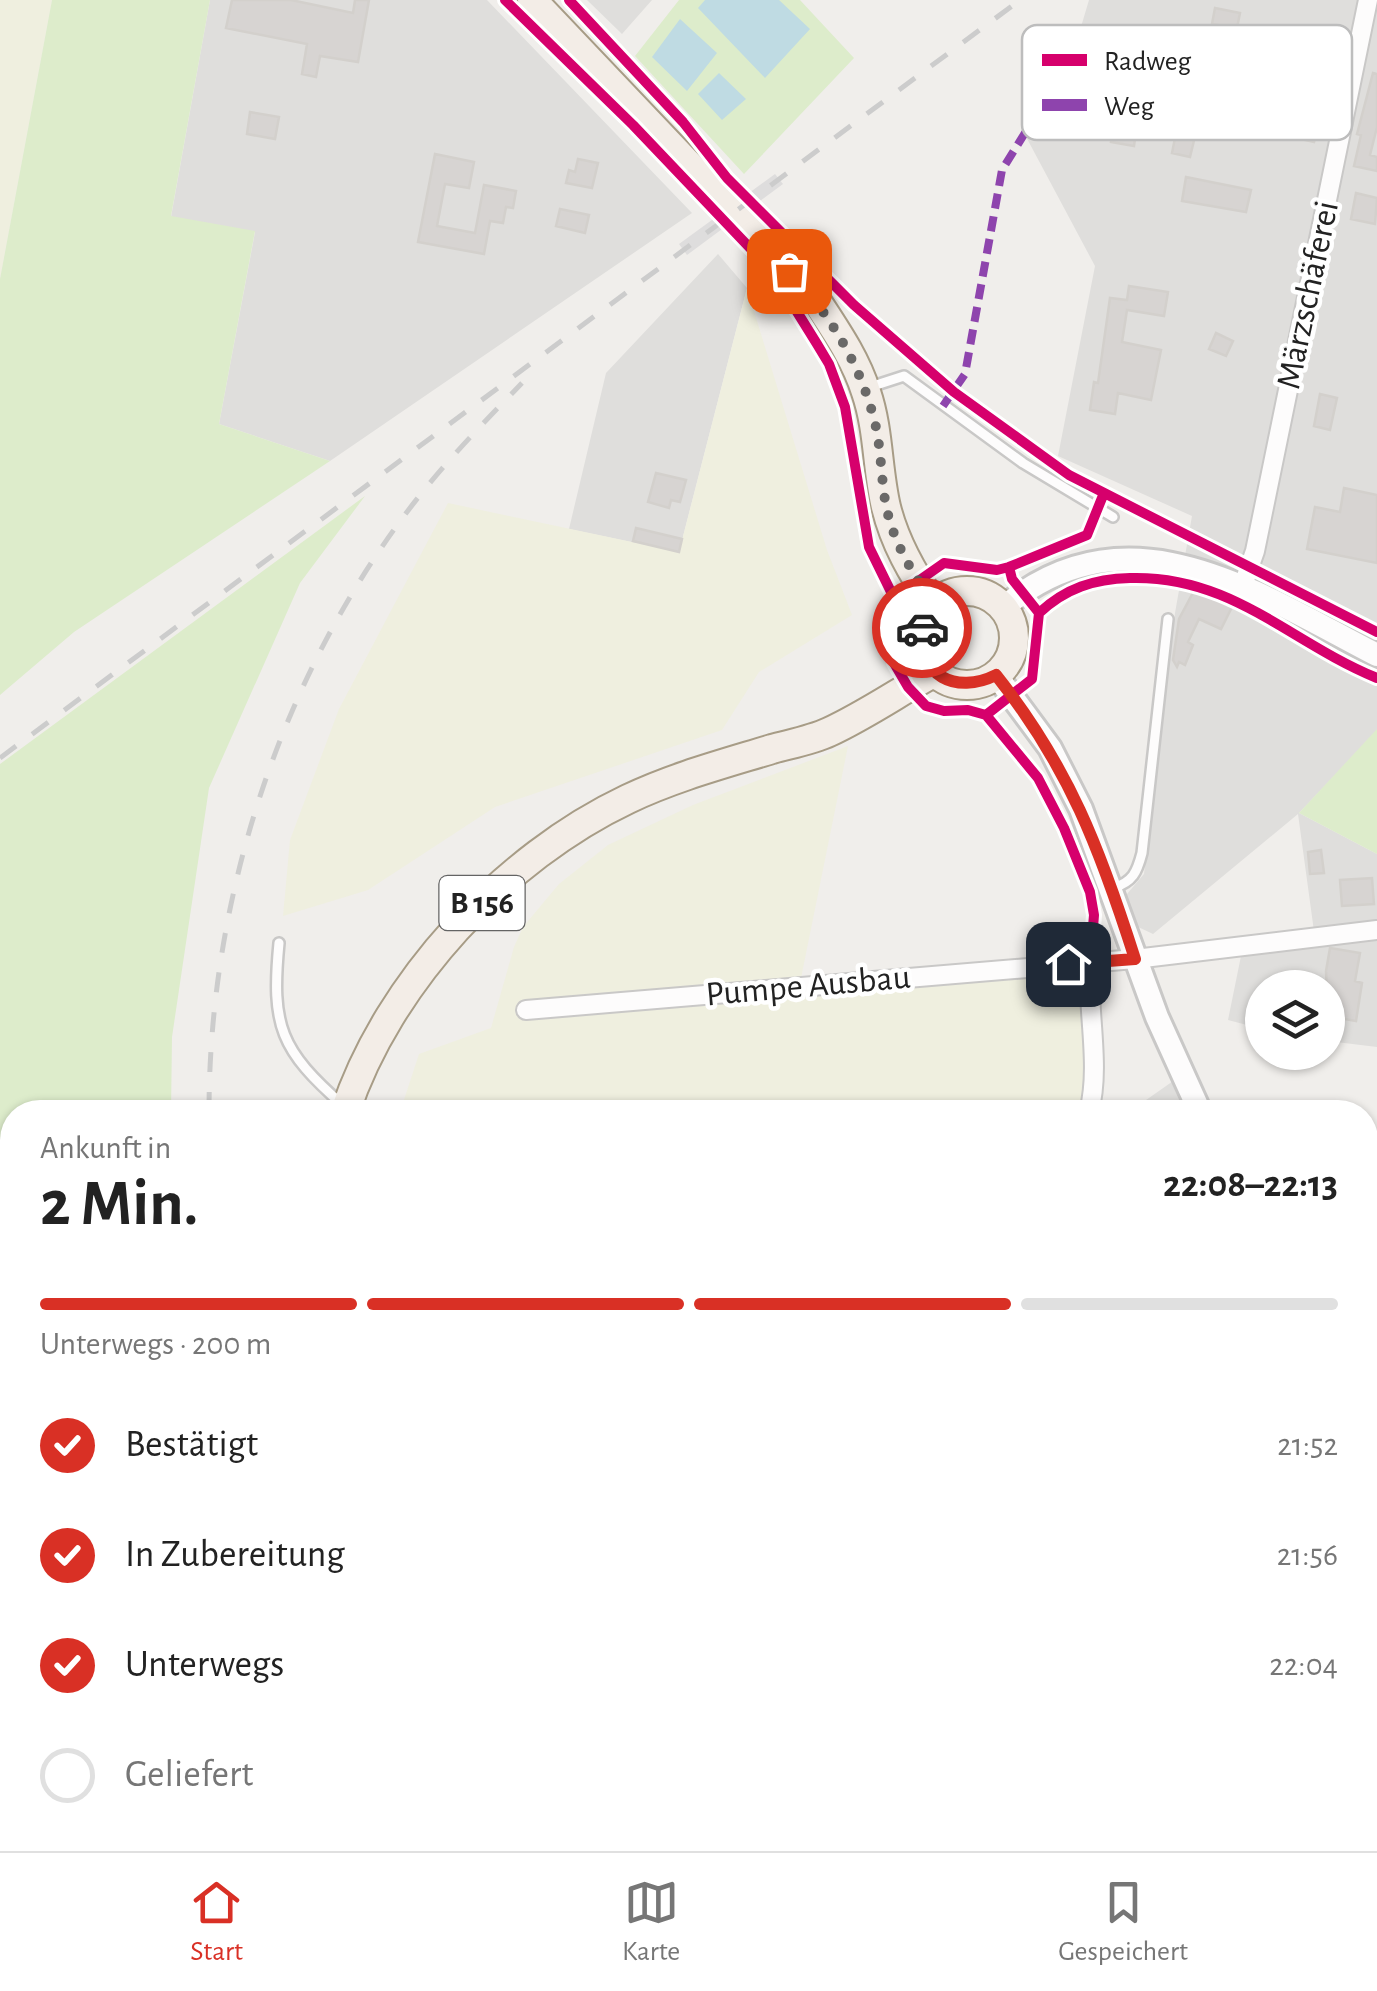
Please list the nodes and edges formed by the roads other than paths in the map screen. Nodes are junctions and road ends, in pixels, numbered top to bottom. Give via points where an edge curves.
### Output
1 (532, 0) edge
2 (1368, 0) edge
3 (1352, 79) edge
4 (1340, 140) edge
5 (866, 389) junction
6 (1113, 517) dead end
7 (1242, 588) junction
8 (934, 604) junction
9 (1004, 607) junction
10 (1168, 619) dead end
11 (1377, 655) edge
12 (935, 672) junction
13 (996, 675) junction
14 (1113, 888) junction
15 (1377, 930) edge
16 (279, 943) dead end
17 (1135, 959) junction
18 (1090, 963) junction
19 (526, 1010) dead end
20 (336, 1100) edge
21 (351, 1100) edge
22 (1092, 1100) edge
23 (1195, 1100) edge

1 - 5 main road via 814,297
2 - 3 street, Märzschäferei
4 - 7 street, Märzschäferei via 1256,551
5 - 6 lane via 904,376
5 - 8 main road via 897,543
7 - 9 street via 1179,564 1132,557 1095,560 1033,585
7 - 11 street
8 - 9 main road via 970,591
8 - 12 main road via 921,632
9 - 13 main road via 1013,649
10 - 14 lane via 1142,853 1137,873
12 - 13 main road via 962,684
12 - 21 main road, B 156 via 828,732 694,772 627,799 564,836 501,886 443,945 381,1037
13 - 14 street via 1050,748
14 - 17 street
15 - 17 street, Pumpe Ausbau
16 - 20 lane via 278,1022 296,1056
17 - 18 street, Pumpe Ausbau
17 - 23 street
18 - 19 street, Pumpe Ausbau
18 - 22 street

